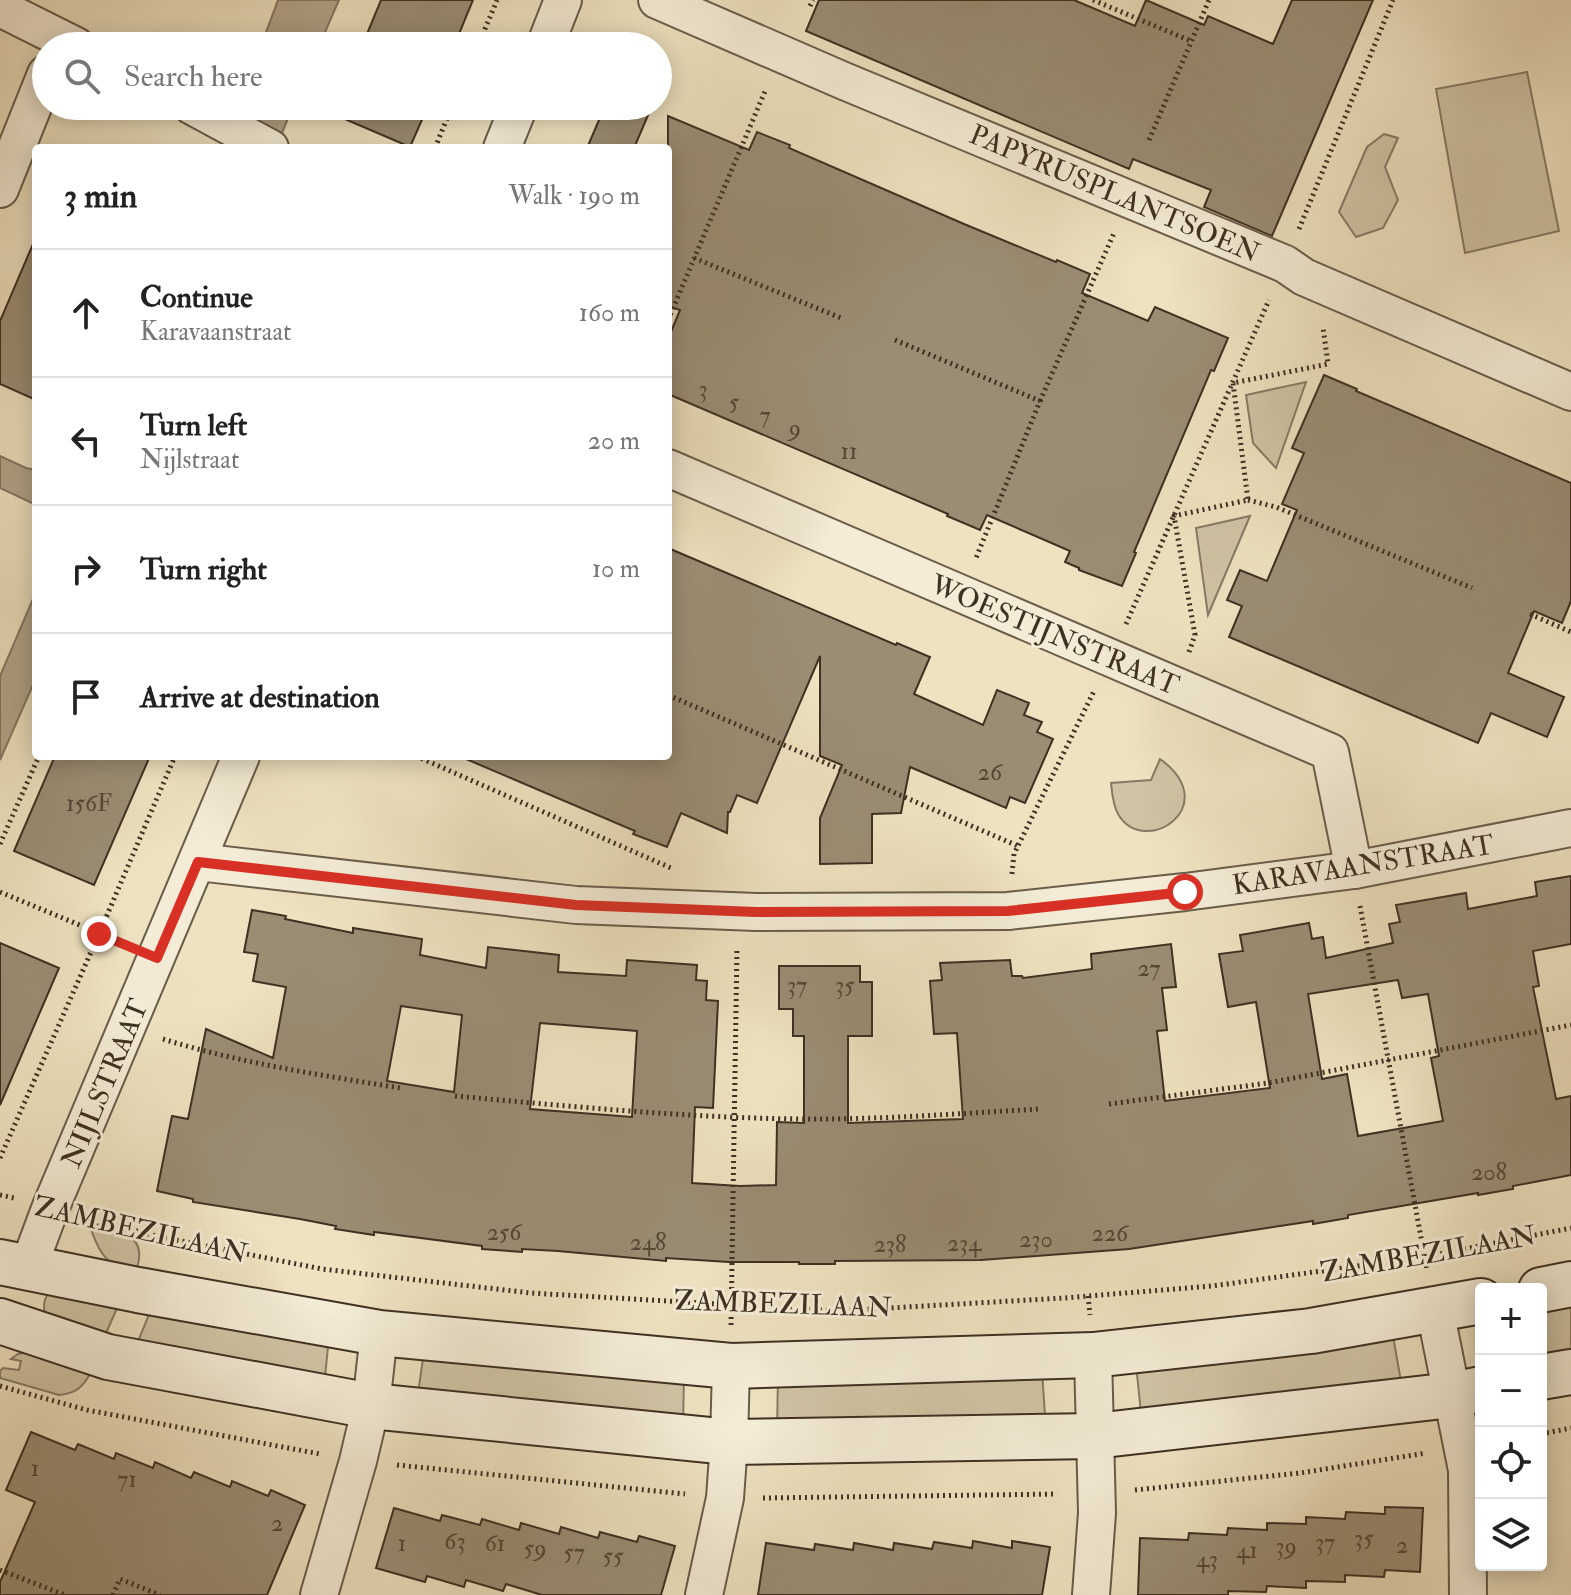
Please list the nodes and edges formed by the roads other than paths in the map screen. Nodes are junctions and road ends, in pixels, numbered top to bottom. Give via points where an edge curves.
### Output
1 (563, 0) edge
2 (657, 0) edge
3 (0, 8) edge
4 (45, 32) edge
5 (550, 32) edge
6 (32, 109) edge
7 (218, 120) edge
8 (513, 120) edge
9 (263, 144) edge
10 (504, 144) edge
11 (0, 189) edge
12 (1571, 392) edge
13 (672, 470) edge
14 (239, 760) edge
15 (1571, 828) edge
16 (198, 862) junction
17 (1354, 870) junction
18 (14, 1265) edge
19 (1571, 1284) edge
20 (1547, 1289) edge
21 (1475, 1302) edge
22 (1435, 1310) junction
23 (0, 1320) edge
24 (379, 1333) junction
25 (1093, 1355) junction
26 (731, 1366) junction
27 (1571, 1372) edge
28 (1547, 1376) edge
29 (1466, 1392) edge
30 (371, 1406) junction
31 (1095, 1436) junction
32 (729, 1442) junction
33 (319, 1595) edge
34 (704, 1595) edge
35 (1091, 1595) edge
36 (1468, 1595) edge

1 - 5 street
2 - 12 street, PAPYRUSPLANTSOEN via 1285,264 1304,277
3 - 4 street
6 - 11 street
7 - 9 street
8 - 10 street
13 - 17 street, WOESTIJNSTRAAT via 1330,752
14 - 16 street, NIJLSTRAAT
15 - 17 street, KARAVAANSTRAAT
16 - 17 street, KARAVAANSTRAAT via 576,905 738,912 1008,911
16 - 18 street, NIJLSTRAAT via 50,1209
18 - 23 street, NIJLSTRAAT
18 - 24 street, ZAMBEZILAAN
19 - 20 street, ZAMBEZILAAN
21 - 22 street, ZAMBEZILAAN
22 - 25 street, ZAMBEZILAAN via 1311,1331
22 - 29 street
23 - 30 street via 108,1357
24 - 26 street, ZAMBEZILAAN
24 - 30 street
25 - 26 street, ZAMBEZILAAN
25 - 31 street
26 - 32 street
27 - 28 street
29 - 31 street
29 - 36 street
30 - 32 street
30 - 33 street
31 - 32 street
31 - 35 street
32 - 34 street via 725,1498

